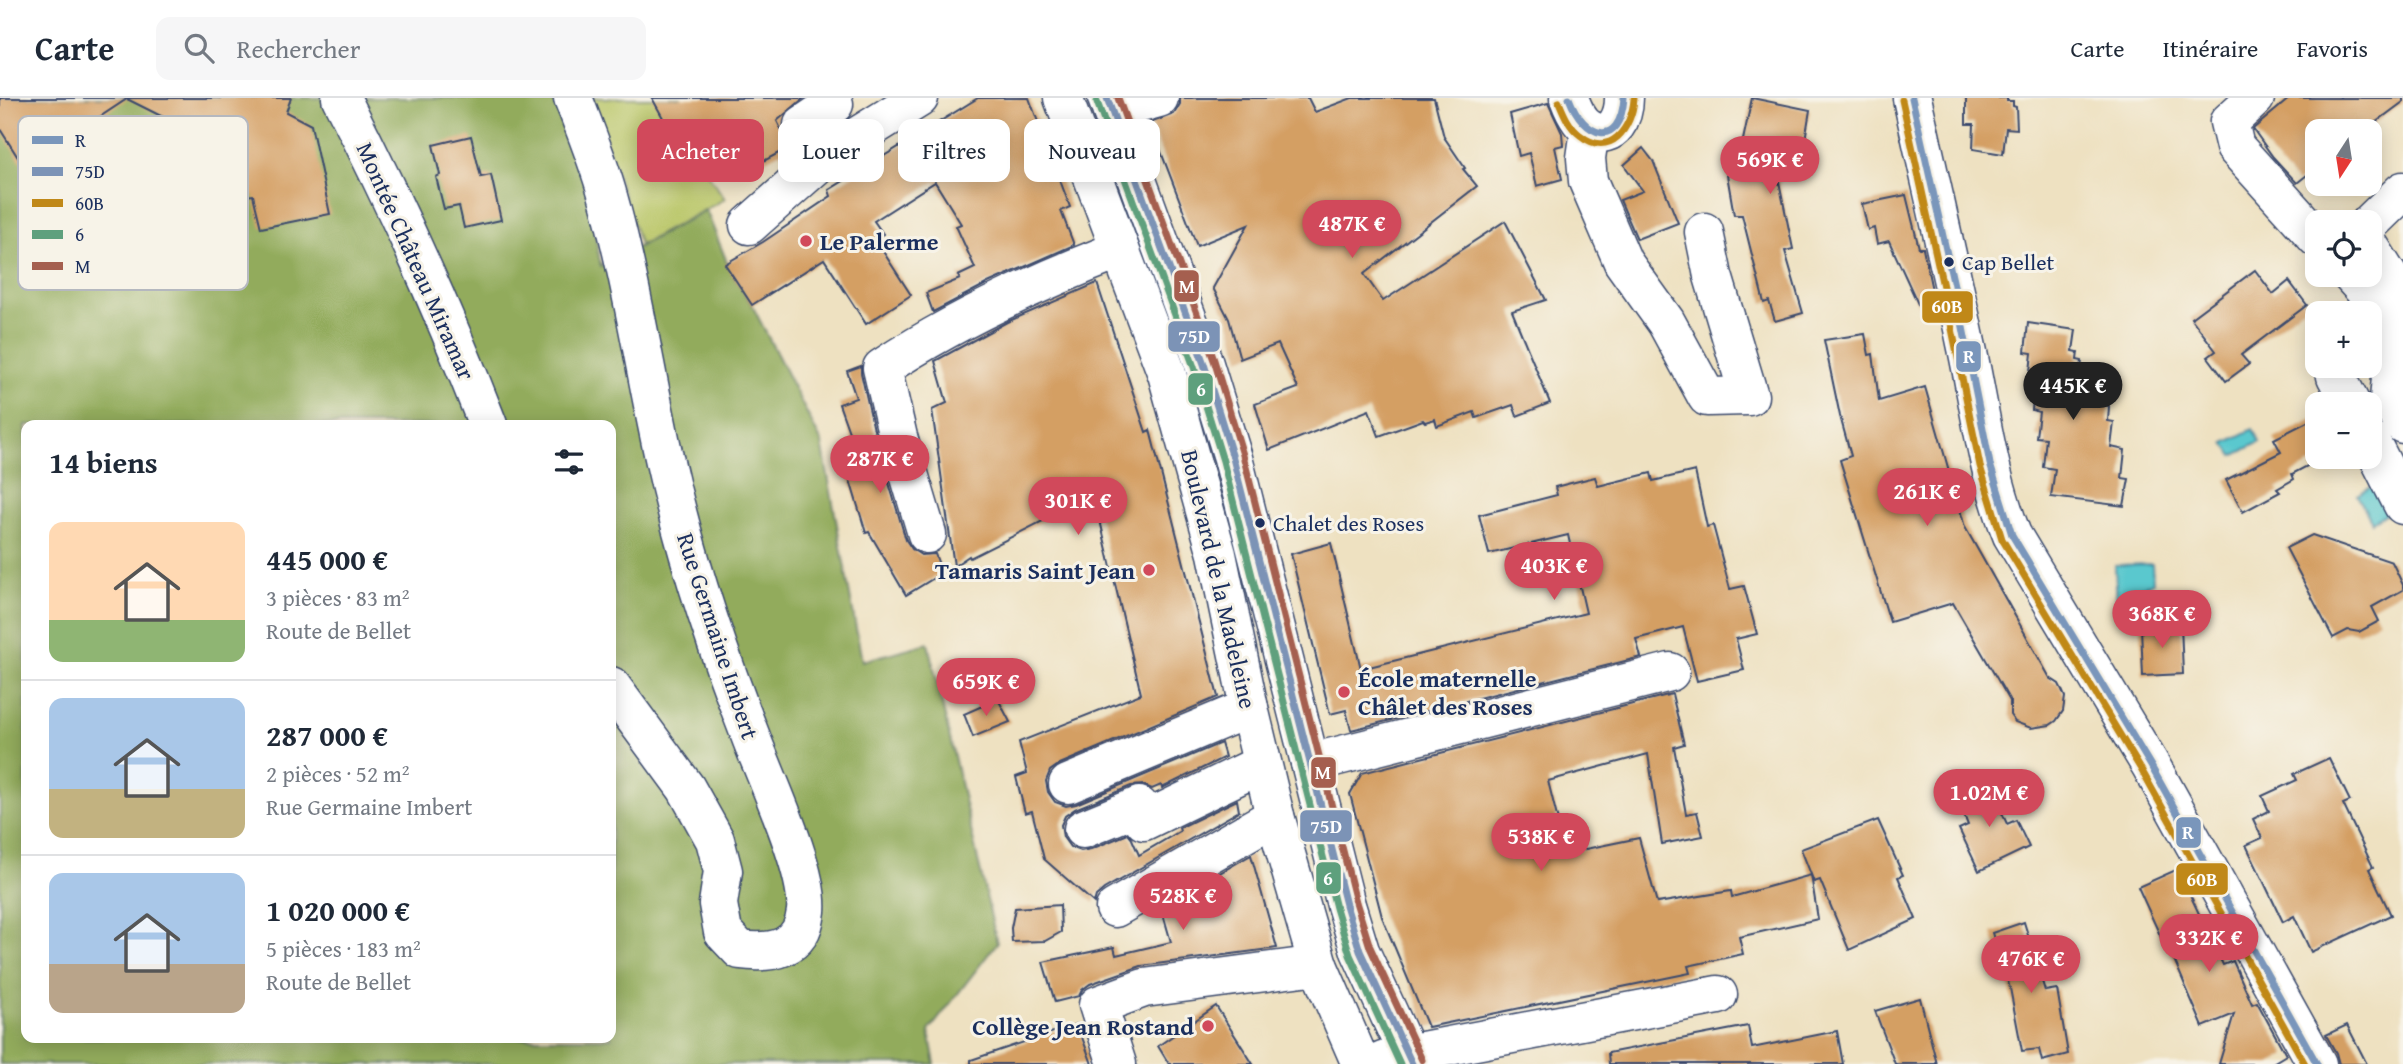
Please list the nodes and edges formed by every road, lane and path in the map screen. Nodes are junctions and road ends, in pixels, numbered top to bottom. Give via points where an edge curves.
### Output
1 (341, 98) edge
2 (573, 98) edge
3 (831, 98) edge
4 (919, 98) edge
5 (1063, 98) edge
6 (1159, 98) edge
7 (1569, 98) edge
8 (1624, 98) edge
9 (1912, 98) edge
10 (2255, 98) edge
11 (1109, 105) edge
12 (812, 119) edge
13 (1590, 130) junction
14 (2403, 191) edge
15 (2382, 211) edge
16 (749, 225) dead end
17 (2305, 225) edge
18 (1704, 232) dead end
19 (1126, 266) junction
20 (2382, 266) edge
21 (1170, 268) junction
22 (486, 420) edge
23 (2403, 425) edge
24 (2382, 464) edge
25 (2403, 505) edge
26 (927, 534) dead end
27 (1670, 672) dead end
28 (616, 694) edge
29 (1249, 708) junction
30 (1310, 763) junction
31 (1262, 764) junction
32 (1068, 784) dead end
33 (1275, 816) junction
34 (1083, 829) dead end
35 (1115, 908) dead end
36 (1318, 965) junction
37 (1718, 995) dead end
38 (1398, 1061) edge
39 (1117, 1064) edge
40 (1361, 1064) edge
41 (2317, 1064) edge

1 - 22 street, Montée Château Miramar via 387,187
2 - 28 street, Rue Germaine Imbert via 607,191 666,464 699,589 800,868 807,909 802,928 788,946 761,953 740,950 723,932 718,904 723,871 715,840 686,788
3 - 12 street via 834,104
4 - 16 street via 829,154
5 - 19 street, Boulevard de la Madeleine
6 - 11 street
7 - 13 street
8 - 13 street via 1623,116 1616,127 1603,133
9 - 41 street via 1998,501 2012,535 2151,766
10 - 17 street via 2229,122 2235,147
11 - 21 street, Boulevard de la Madeleine
13 - 18 street via 1588,181 1623,262 1666,322 1707,397 1749,396
14 - 15 street
19 - 21 street
19 - 26 street via 1068,270 1004,299 882,368
19 - 29 street, Boulevard de la Madeleine via 1167,374 1194,466
20 - 23 street via 2399,293 2389,400
21 - 30 street, Boulevard de la Madeleine via 1233,458
24 - 25 street
27 - 30 street
29 - 31 street, Boulevard de la Madeleine
29 - 32 street
30 - 38 street, Boulevard de la Madeleine via 1346,905
31 - 33 street, Boulevard de la Madeleine
31 - 34 street via 1143,821 1139,806
33 - 35 street
33 - 36 street, Boulevard de la Madeleine
36 - 39 street via 1144,988 1098,1005
36 - 40 street, Boulevard de la Madeleine
37 - 38 street

